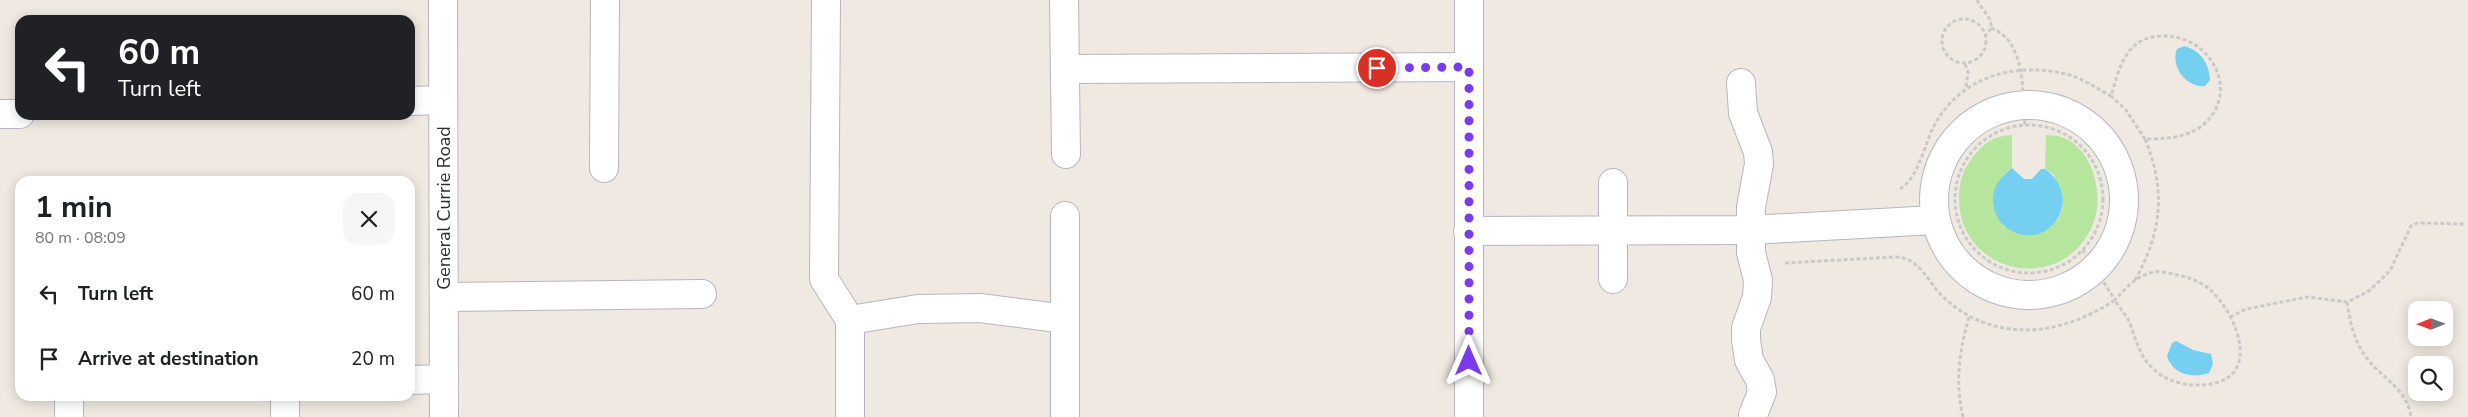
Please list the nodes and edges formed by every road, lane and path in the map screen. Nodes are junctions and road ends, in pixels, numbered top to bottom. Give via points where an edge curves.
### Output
1 (443, 0) edge
2 (604, 0) edge
3 (826, 0) edge
4 (1064, 0) edge
5 (1469, 0) edge
6 (1977, 0) edge
7 (1991, 28) junction
8 (1986, 35) junction
9 (1965, 64) junction
10 (1469, 67) junction
11 (1065, 69) junction
12 (2020, 70) junction
13 (1741, 83) dead end
14 (1966, 88) junction
15 (2111, 96) junction
16 (443, 100) junction
17 (415, 101) edge
18 (0, 114) edge
19 (15, 114) edge
20 (2024, 115) junction
21 (2145, 139) junction
22 (1066, 154) dead end
23 (604, 168) dead end
24 (1613, 183) dead end
25 (1896, 192) dead end
26 (1065, 216) dead end
27 (1936, 220) junction
28 (2464, 224) dead end
29 (1750, 230) junction
30 (1468, 231) junction
31 (1612, 231) junction
32 (2089, 259) junction
33 (1613, 279) dead end
34 (2135, 280) junction
35 (702, 294) dead end
36 (444, 298) junction
37 (2115, 300) junction
38 (2347, 302) junction
39 (2230, 317) junction
40 (1065, 319) junction
41 (850, 320) junction
42 (415, 380) edge
43 (444, 380) junction
44 (69, 401) edge
45 (285, 401) edge
46 (1753, 416) dead end
47 (69, 417) edge
48 (285, 417) edge
49 (444, 417) edge
50 (850, 417) edge
51 (1065, 417) edge
52 (1469, 417) edge
53 (1963, 417) edge
54 (2411, 417) edge

1 - 16 street, General Currie Road
2 - 23 street
3 - 41 street via 824,278
4 - 11 street
5 - 10 street
6 - 7 path via 1990,19
7 - 8 path
7 - 12 path via 2007,39
8 - 9 path via 1987,42 1981,57
8 - 9 path via 1977,22 1962,19 1949,24 1942,37 1944,50 1953,61
9 - 14 path via 1968,72
10 - 11 street
10 - 30 street
11 - 22 street
12 - 14 path via 1985,78
12 - 15 path via 2047,70 2070,76
12 - 20 path
13 - 29 street via 1743,113 1758,152 1759,164
14 - 25 path via 1946,108 1936,124 1910,181
15 - 21 path via 2126,110
15 - 21 path via 2126,55 2139,42 2162,36 2180,37 2197,44 2208,55 2219,81 2213,113 2204,124 2183,135
16 - 17 street
16 - 36 street, General Currie Road
18 - 19 street
20 - 27 street via 2007,107 1976,120 1954,141 1940,167 1934,201
20 - 32 path via 2061,131 2082,147 2096,167 2103,205
20 - 32 street via 2055,108 2070,113 2097,133 2114,159 2124,191 2121,223 2108,254
20 - 32 path via 2012,127 1994,134 1971,153 1956,185 1958,222 1976,251 2007,270 2030,274 2052,270 2074,259
21 - 34 path via 2154,164 2158,214 2154,242
24 - 31 street
26 - 40 street
27 - 29 street
27 - 32 street via 1944,242 1961,266 2000,290 2029,295 2059,290 2074,284
28 - 38 path via 2417,223 2411,226 2390,271 2368,291
29 - 31 street
29 - 46 street via 1751,253 1758,280 1746,340 1749,360 1760,380 1762,392
30 - 31 street
30 - 52 street
31 - 33 street
32 - 37 path
34 - 37 path
34 - 39 path via 2151,272 2196,280 2214,293
35 - 36 street
36 - 43 street, General Currie Road
37 - 39 path via 2128,319 2149,364 2164,378 2182,384 2213,384 2225,380 2237,370 2239,347
37 - 53 path via 2099,311 2070,323 2030,330 2008,329 1969,318 1958,375
38 - 39 path via 2307,297 2246,309
38 - 54 path via 2358,344 2372,364 2399,389 2407,401
40 - 41 street via 980,308 918,309
40 - 51 street
41 - 50 street
42 - 43 street
43 - 49 street, General Currie Road
44 - 47 street
45 - 48 street

